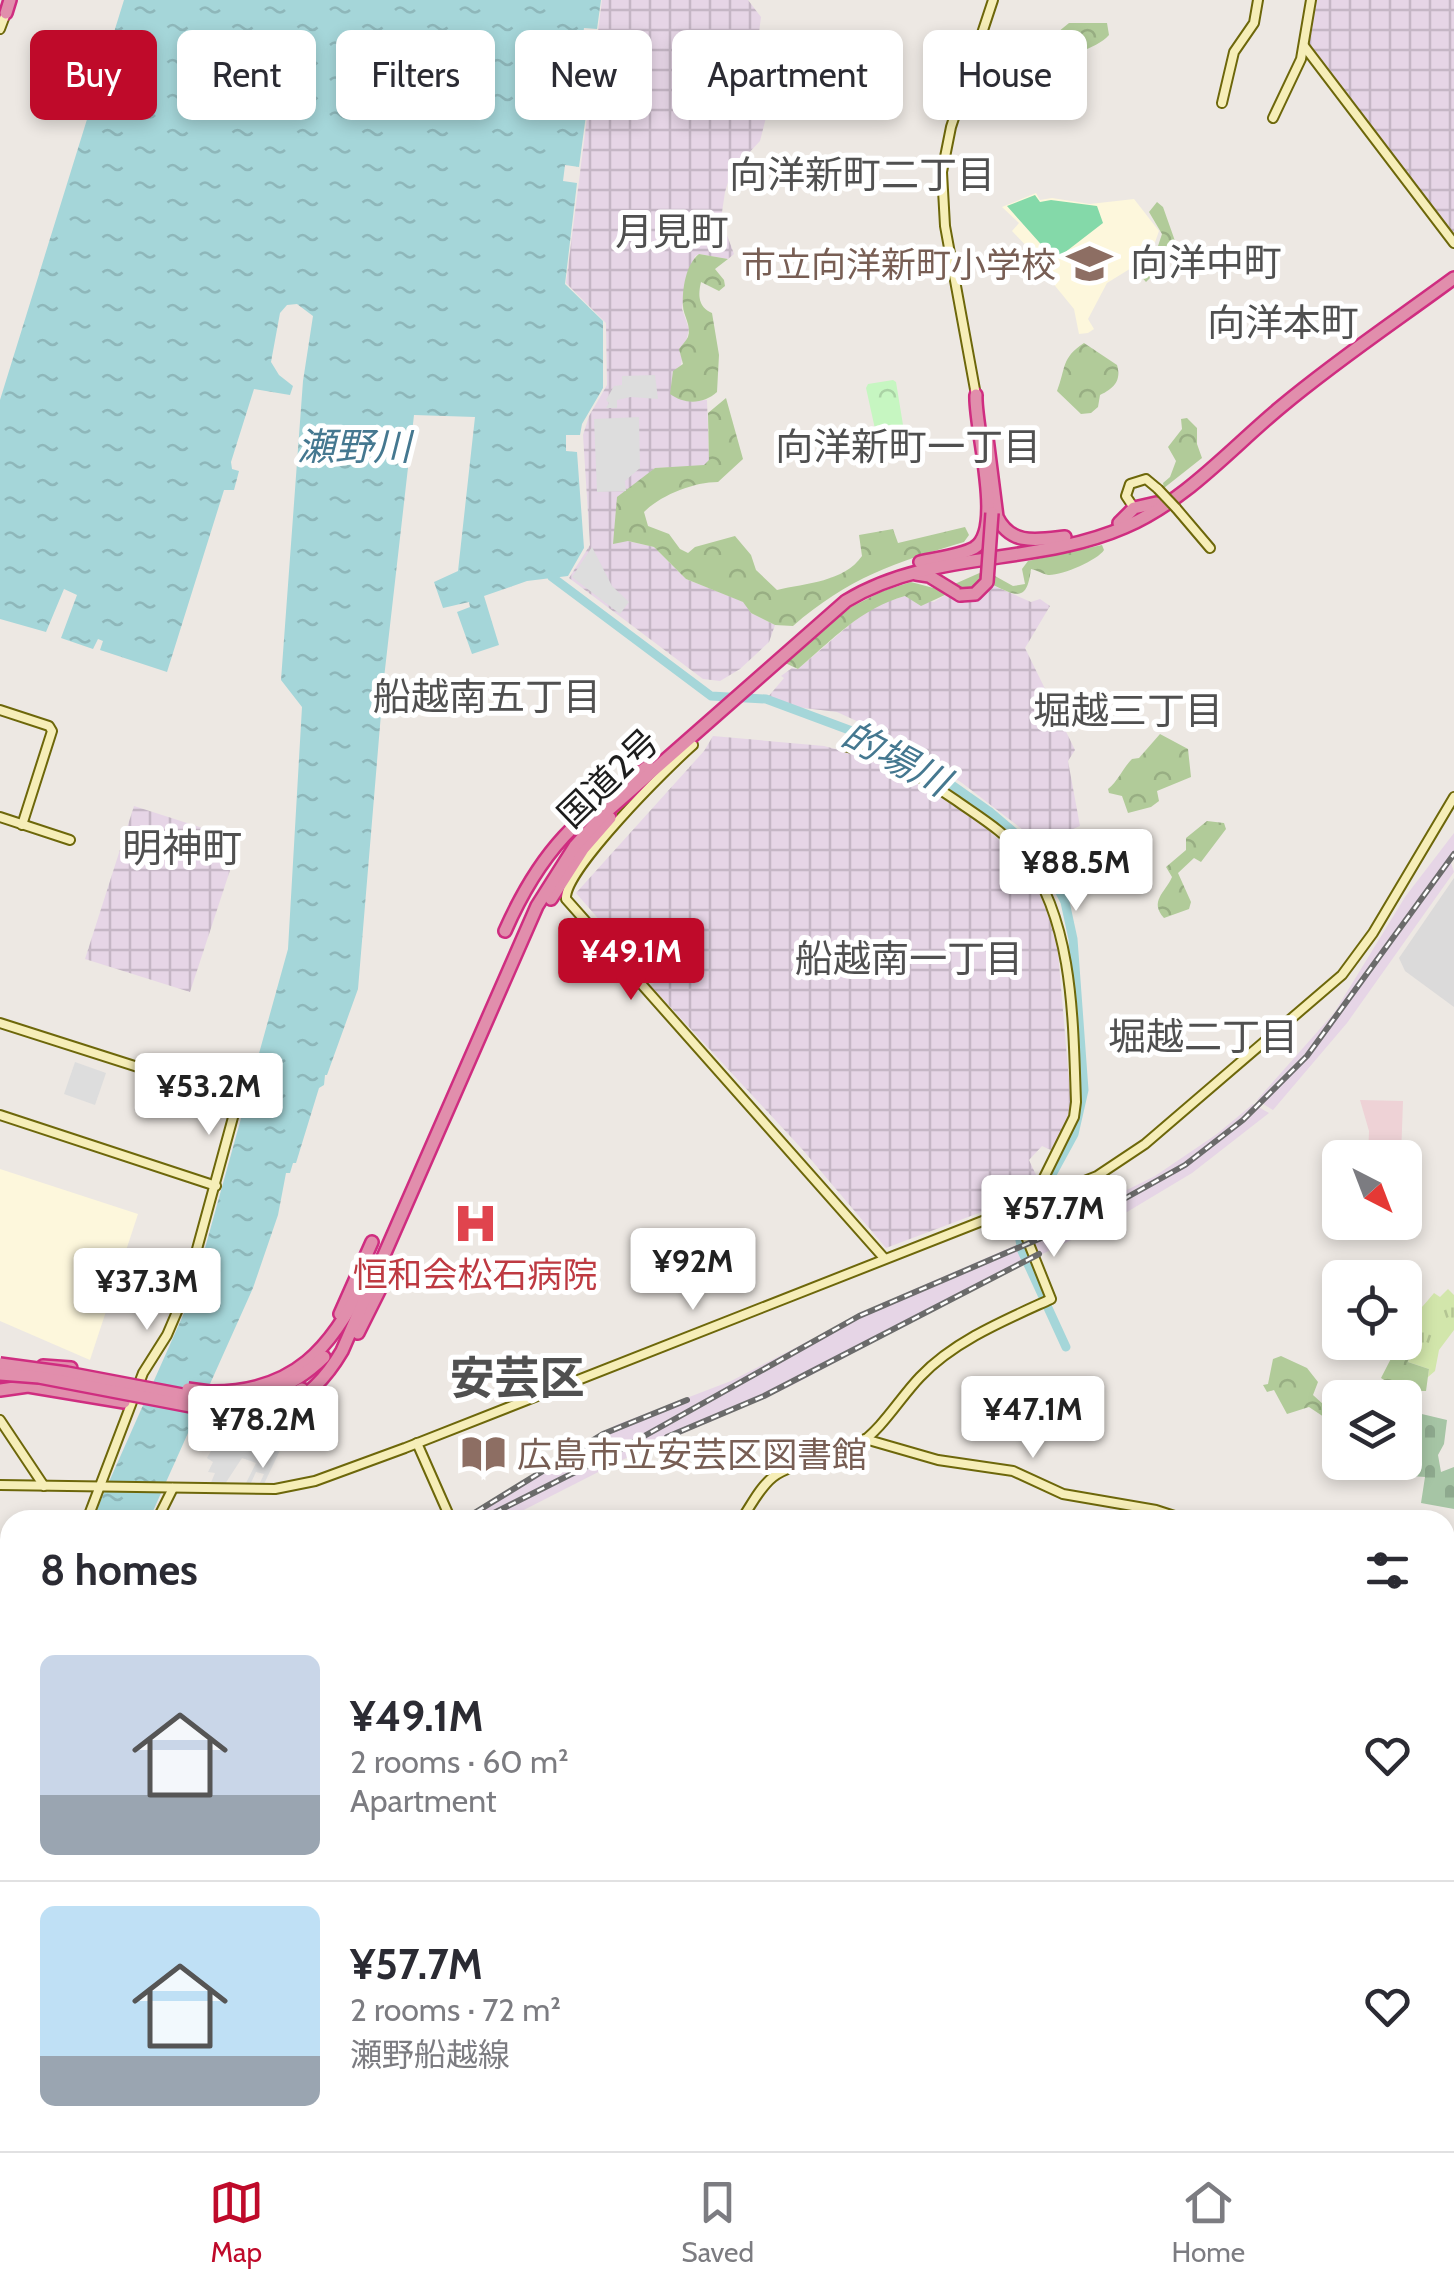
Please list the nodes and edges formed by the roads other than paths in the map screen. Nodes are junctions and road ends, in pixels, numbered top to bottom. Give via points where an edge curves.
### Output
1 (993, 0) edge
2 (1258, 0) edge
3 (1312, 0) edge
4 (8, 6) edge
5 (0, 29) edge
6 (1304, 46) junction
7 (1222, 103) dead end
8 (1272, 118) dead end
9 (1454, 243) edge
10 (1454, 268) edge
11 (1454, 278) edge
12 (1427, 293) junction
13 (976, 395) junction
14 (1157, 496) junction
15 (1134, 508) junction
16 (1119, 523) junction
17 (1066, 537) junction
18 (1210, 548) dead end
19 (1018, 553) junction
20 (911, 565) junction
21 (945, 580) junction
22 (855, 595) junction
23 (792, 640) junction
24 (0, 710) edge
25 (693, 744) dead end
26 (844, 746) dead end
27 (632, 785) junction
28 (1454, 797) edge
29 (0, 818) edge
30 (22, 824) junction
31 (70, 840) dead end
32 (552, 900) dead end
33 (515, 936) junction
34 (0, 1023) edge
35 (0, 1116) edge
36 (216, 1186) junction
37 (1034, 1199) junction
38 (884, 1258) junction
39 (383, 1283) dead end
40 (0, 1362) edge
41 (69, 1370) junction
42 (0, 1374) edge
43 (313, 1375) junction
44 (0, 1390) edge
45 (206, 1404) junction
46 (0, 1420) edge
47 (866, 1439) junction
48 (417, 1443) junction
49 (0, 1484) edge
50 (44, 1486) junction
51 (105, 1486) junction
52 (169, 1488) junction
53 (92, 1510) edge
54 (161, 1510) edge
55 (447, 1510) edge
56 (749, 1510) edge
57 (1156, 1510) edge

1 - 13 street via 942,172 945,226
2 - 7 street via 1254,23 1234,52
3 - 6 street
4 - 5 street
6 - 8 street
6 - 9 street
10 - 12 highway, 国道2号
11 - 12 highway, 国道2号
12 - 14 highway, 国道2号
12 - 19 highway, 国道2号 via 1147,517 1096,538
13 - 17 highway via 1001,525 1022,539
13 - 20 highway via 985,535 968,550
13 - 21 highway, bridge via 992,513 987,582 975,594 960,595
14 - 15 highway
14 - 15 street via 1146,479 1130,484 1126,496
14 - 16 highway, 国道2号
14 - 18 street, bridge
15 - 16 highway
16 - 17 highway, 国道2号
17 - 20 highway, 国道2号
19 - 21 highway via 966,565
19 - 22 highway, 国道2号 via 924,568
20 - 23 highway, 国道2号 via 850,591
21 - 22 highway via 918,574
22 - 23 highway, 国道2号
23 - 27 highway, 国道2号
24 - 30 street via 52,731
25 - 38 street via 588,856 568,884 566,899
26 - 37 street via 878,756 988,823 1024,856 1052,904 1064,945 1076,1102
27 - 32 highway
27 - 33 highway, 国道2号 via 574,846
27 - 33 highway via 583,814 550,850 525,886
28 - 37 street via 1342,976 1145,1144 1097,1176
29 - 30 street
30 - 31 street
33 - 43 highway, 国道2号 via 345,1328
33 - 43 highway, 国道2号 via 352,1328
34 - 36 street via 238,1099
35 - 36 street
36 - 51 street via 185,1294 143,1373
37 - 38 street
37 - 47 street via 1022,1232 1050,1299 948,1354
38 - 48 street
39 - 43 highway via 343,1364
40 - 41 highway, bridge
41 - 42 highway via 36,1366
41 - 45 highway, bridge
42 - 45 highway, bridge
43 - 45 highway
43 - 45 highway via 294,1394 262,1406
44 - 45 highway, bridge via 28,1386 124,1402
46 - 50 street
47 - 56 street via 835,1458 774,1476
47 - 57 street via 938,1460 1012,1471 1063,1494
48 - 52 street via 286,1488
48 - 55 street
49 - 50 street
50 - 51 street
51 - 52 street
51 - 53 street
52 - 54 street

